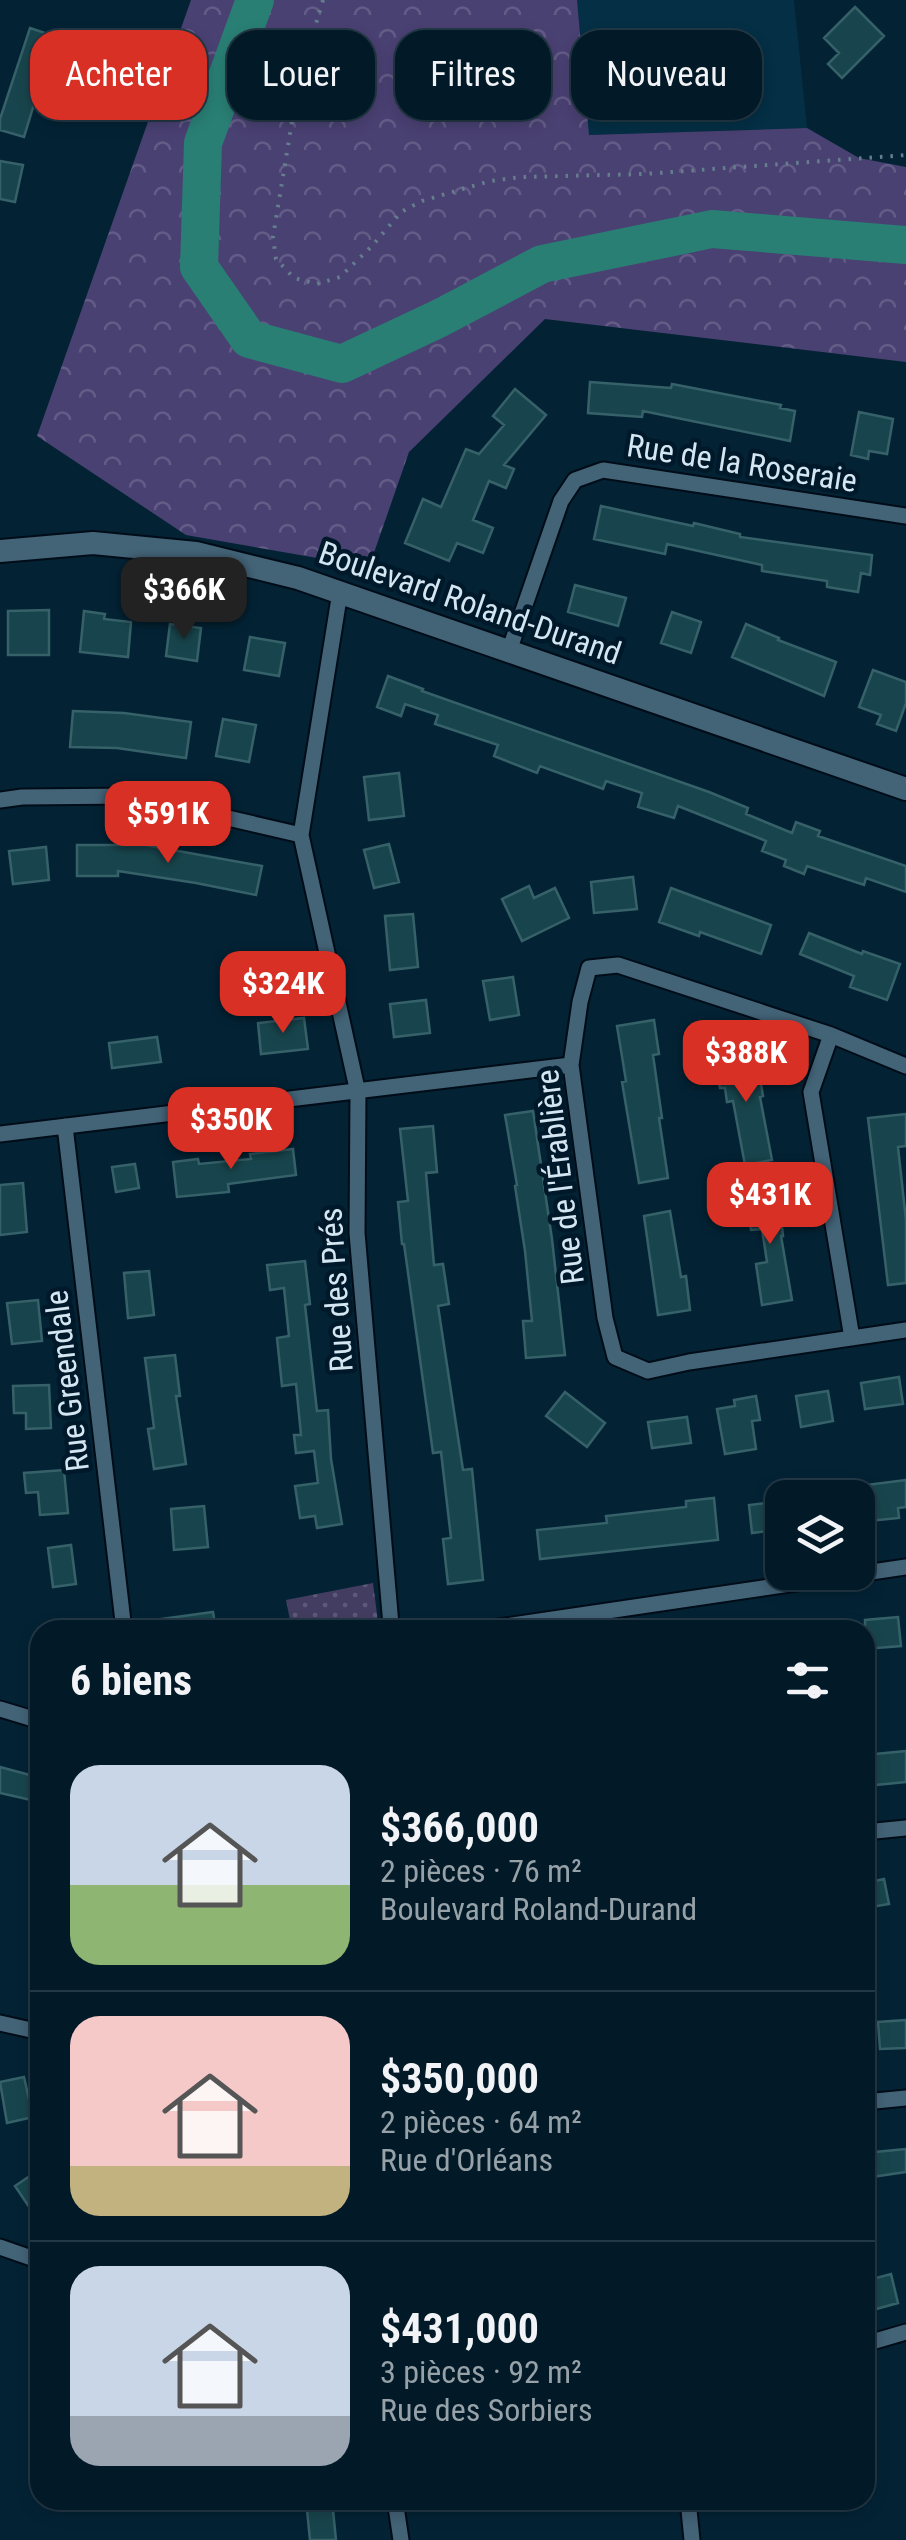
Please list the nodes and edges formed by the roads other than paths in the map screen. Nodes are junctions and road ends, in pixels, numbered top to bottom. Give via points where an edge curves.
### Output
1 (906, 516) edge
2 (0, 551) edge
3 (340, 592) junction
4 (509, 651) junction
5 (906, 789) edge
6 (0, 800) edge
7 (301, 835) junction
8 (831, 1035) junction
9 (571, 1065) junction
10 (906, 1066) edge
11 (358, 1092) junction
12 (65, 1126) junction
13 (0, 1134) edge
14 (906, 1330) edge
15 (852, 1338) junction
16 (906, 1567) edge
17 (123, 1620) edge
18 (391, 1620) edge
19 (546, 1620) edge
20 (0, 1709) edge
21 (30, 1718) edge
22 (906, 1828) edge
23 (875, 1831) edge
24 (0, 2023) edge
25 (30, 2030) edge
26 (906, 2098) edge
27 (875, 2101) edge
28 (0, 2247) edge
29 (30, 2258) edge
30 (906, 2332) edge
31 (875, 2341) edge
32 (396, 2510) edge
33 (689, 2510) edge
34 (400, 2540) edge
35 (692, 2540) edge

1 - 4 street, Rue de la Roseraie via 603,470 576,480 561,501
2 - 3 street, Boulevard Roland-Durand via 93,543 196,554
3 - 4 street, Boulevard Roland-Durand
3 - 7 street, Rue des Prés
4 - 5 street, Boulevard Roland-Durand
6 - 7 street via 133,796
7 - 11 street, Rue des Prés
8 - 9 street, Rue de l'Érablière via 618,965 589,968
8 - 10 street, Rue de l'Érablière
8 - 15 street via 811,1092
9 - 11 street
9 - 15 street, Rue de l'Érablière via 615,1357 648,1371
11 - 12 street
11 - 18 street, Rue des Prés via 356,1233
12 - 13 street
12 - 17 street, Rue Greendale
14 - 15 street, Rue de l'Érablière
16 - 19 street
20 - 21 street
22 - 23 street
24 - 25 street
26 - 27 street
28 - 29 street
30 - 31 street
32 - 34 street
33 - 35 street

